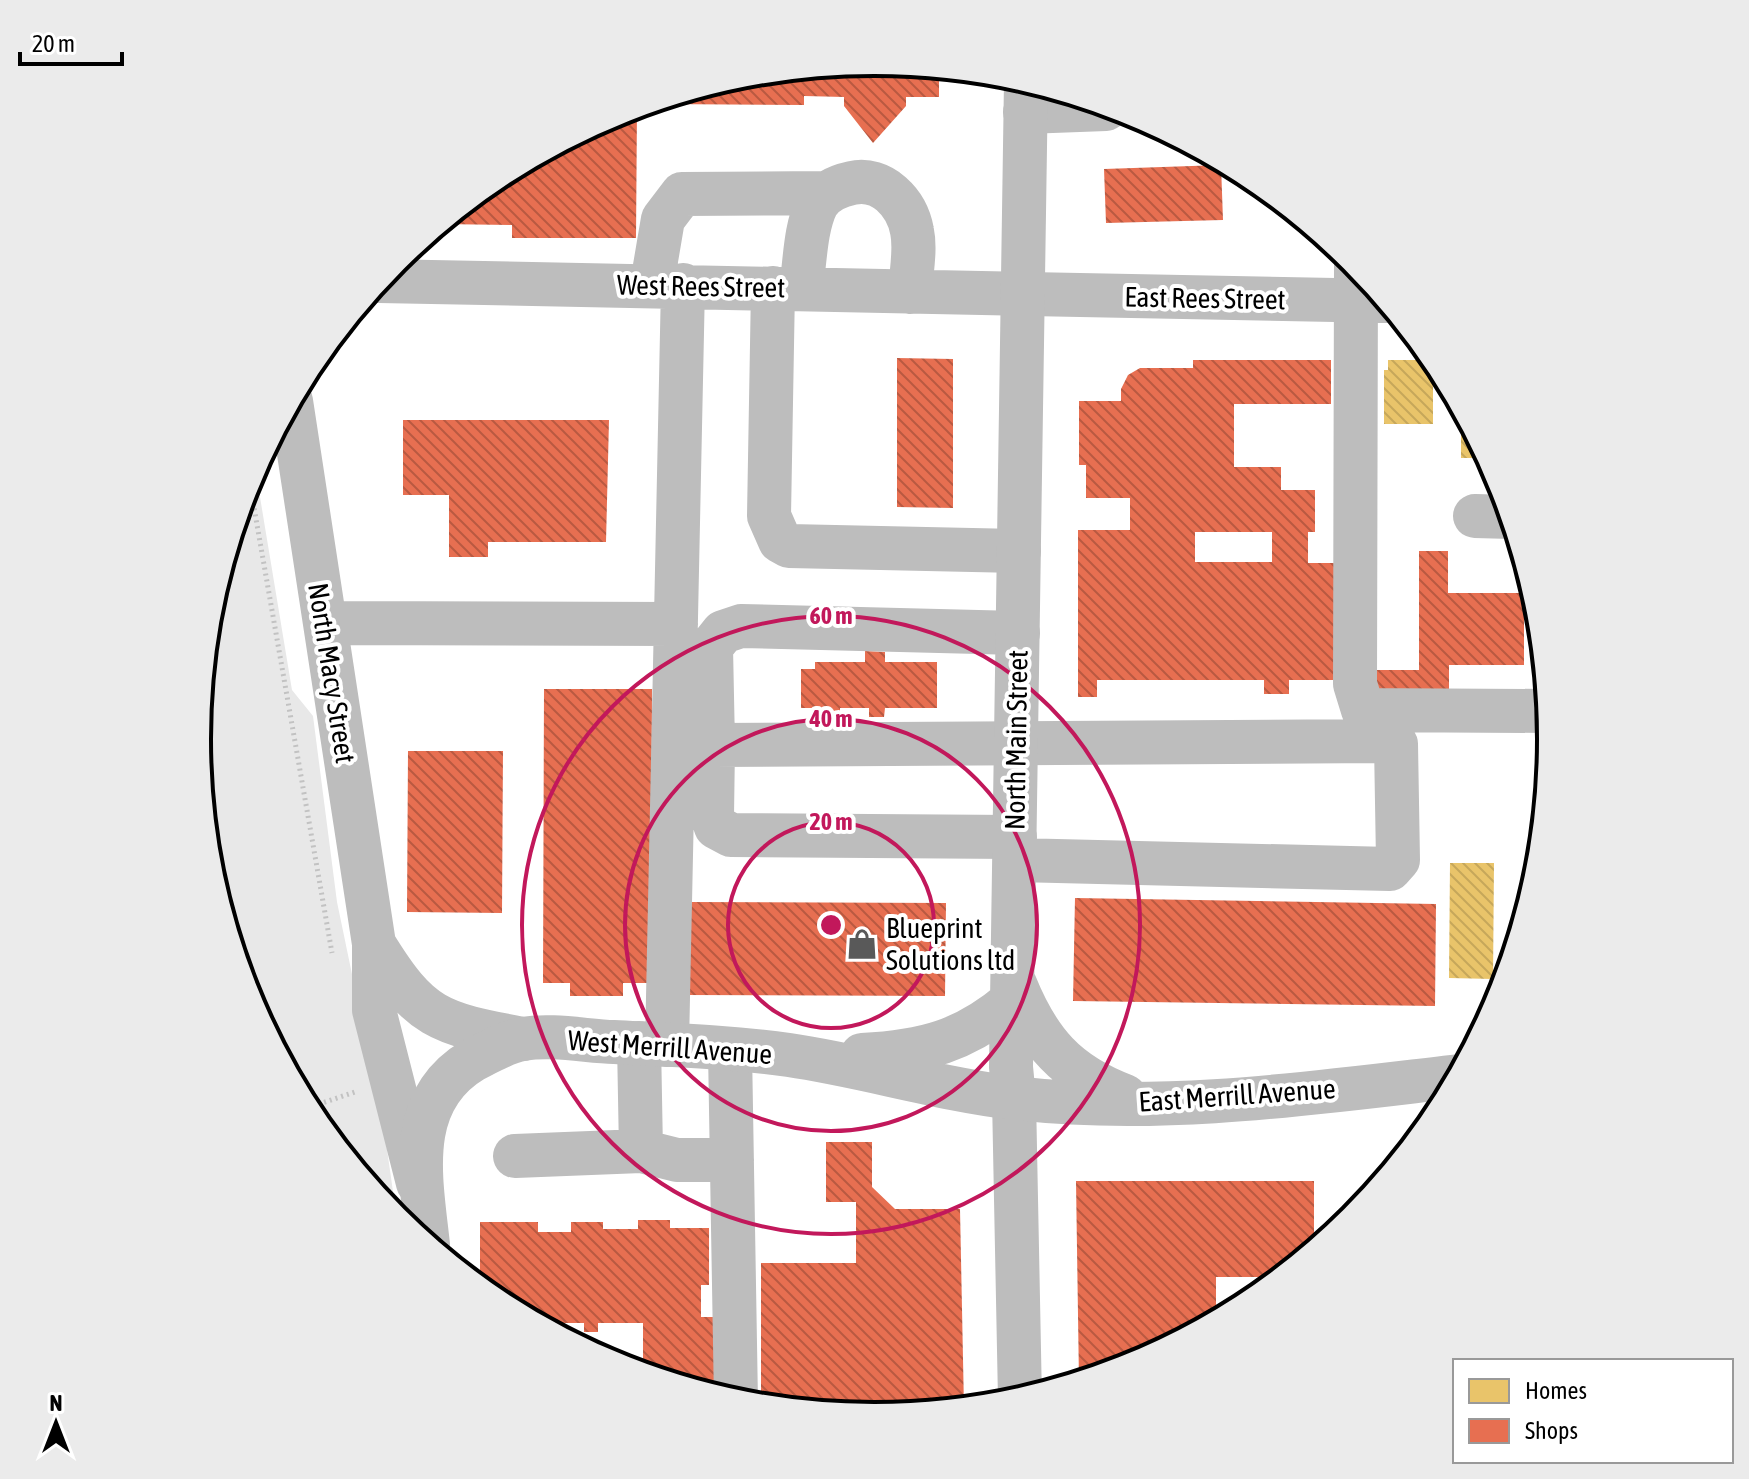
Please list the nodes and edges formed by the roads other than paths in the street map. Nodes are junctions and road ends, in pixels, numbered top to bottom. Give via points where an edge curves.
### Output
1 (1025, 96) edge
2 (1045, 99) edge
3 (825, 193) junction
4 (395, 281) edge
5 (667, 284) junction
6 (787, 288) junction
7 (1360, 288) edge
8 (910, 292) junction
9 (1366, 294) edge
10 (1023, 296) junction
11 (294, 419) edge
12 (1019, 551) junction
13 (325, 623) junction
14 (676, 624) junction
15 (1018, 633) junction
16 (1537, 711) edge
17 (1016, 744) junction
18 (713, 745) junction
19 (1015, 849) junction
20 (374, 944) junction
21 (1013, 990) junction
22 (523, 1039) junction
23 (653, 1044) junction
24 (730, 1050) junction
25 (788, 1055) junction
26 (1445, 1077) edge
27 (1014, 1098) junction
28 (1142, 1103) junction
29 (641, 1151) junction
30 (515, 1156) dead end
31 (732, 1160) junction
32 (420, 1187) junction
33 (426, 1228) edge
34 (1020, 1386) edge
35 (736, 1388) edge

1 - 2 main road
1 - 10 main road, North Main Street
3 - 5 main road via 682,194 663,219
3 - 6 main road
3 - 8 main road via 863,180 882,186 899,201 912,232
4 - 5 main road, West Rees Street
5 - 6 main road, West Rees Street
5 - 14 main road
6 - 8 main road, West Rees Street
6 - 12 main road via 769,516 780,541 789,546
7 - 10 main road, East Rees Street
8 - 10 main road, West Rees Street
9 - 16 main road via 1355,684 1363,710
10 - 12 main road, North Main Street
11 - 13 main road, North Macy Street
12 - 15 main road, North Main Street
13 - 14 main road
13 - 20 main road, North Macy Street
14 - 23 main road
15 - 17 main road, North Main Street
15 - 18 main road via 741,626 723,632 711,647
17 - 18 main road
17 - 19 main road, North Main Street
17 - 19 main road via 1396,744 1398,860 1390,869
18 - 19 main road via 712,816 716,827 731,835
19 - 21 main road, North Main Street
20 - 22 main road, North Macy Street via 402,990 428,1011 462,1027
20 - 32 main road, North Macy Street via 374,1010
21 - 25 main road via 985,1025 914,1050
21 - 27 main road, North Main Street
21 - 28 main road via 1030,1022 1070,1067 1095,1085
22 - 23 main road, West Merrill Avenue
22 - 32 main road, West Merrill Avenue via 474,1060 437,1094 423,1130
23 - 24 main road, West Merrill Avenue
23 - 29 main road
24 - 25 main road, West Merrill Avenue
24 - 31 main road
25 - 27 main road, West Merrill Avenue
26 - 28 main road, East Merrill Avenue via 1193,1103
27 - 28 main road, East Merrill Avenue
27 - 34 main road, North Main Street
29 - 30 main road
29 - 31 main road via 677,1160
31 - 35 main road
32 - 33 main road, North Macy Street

